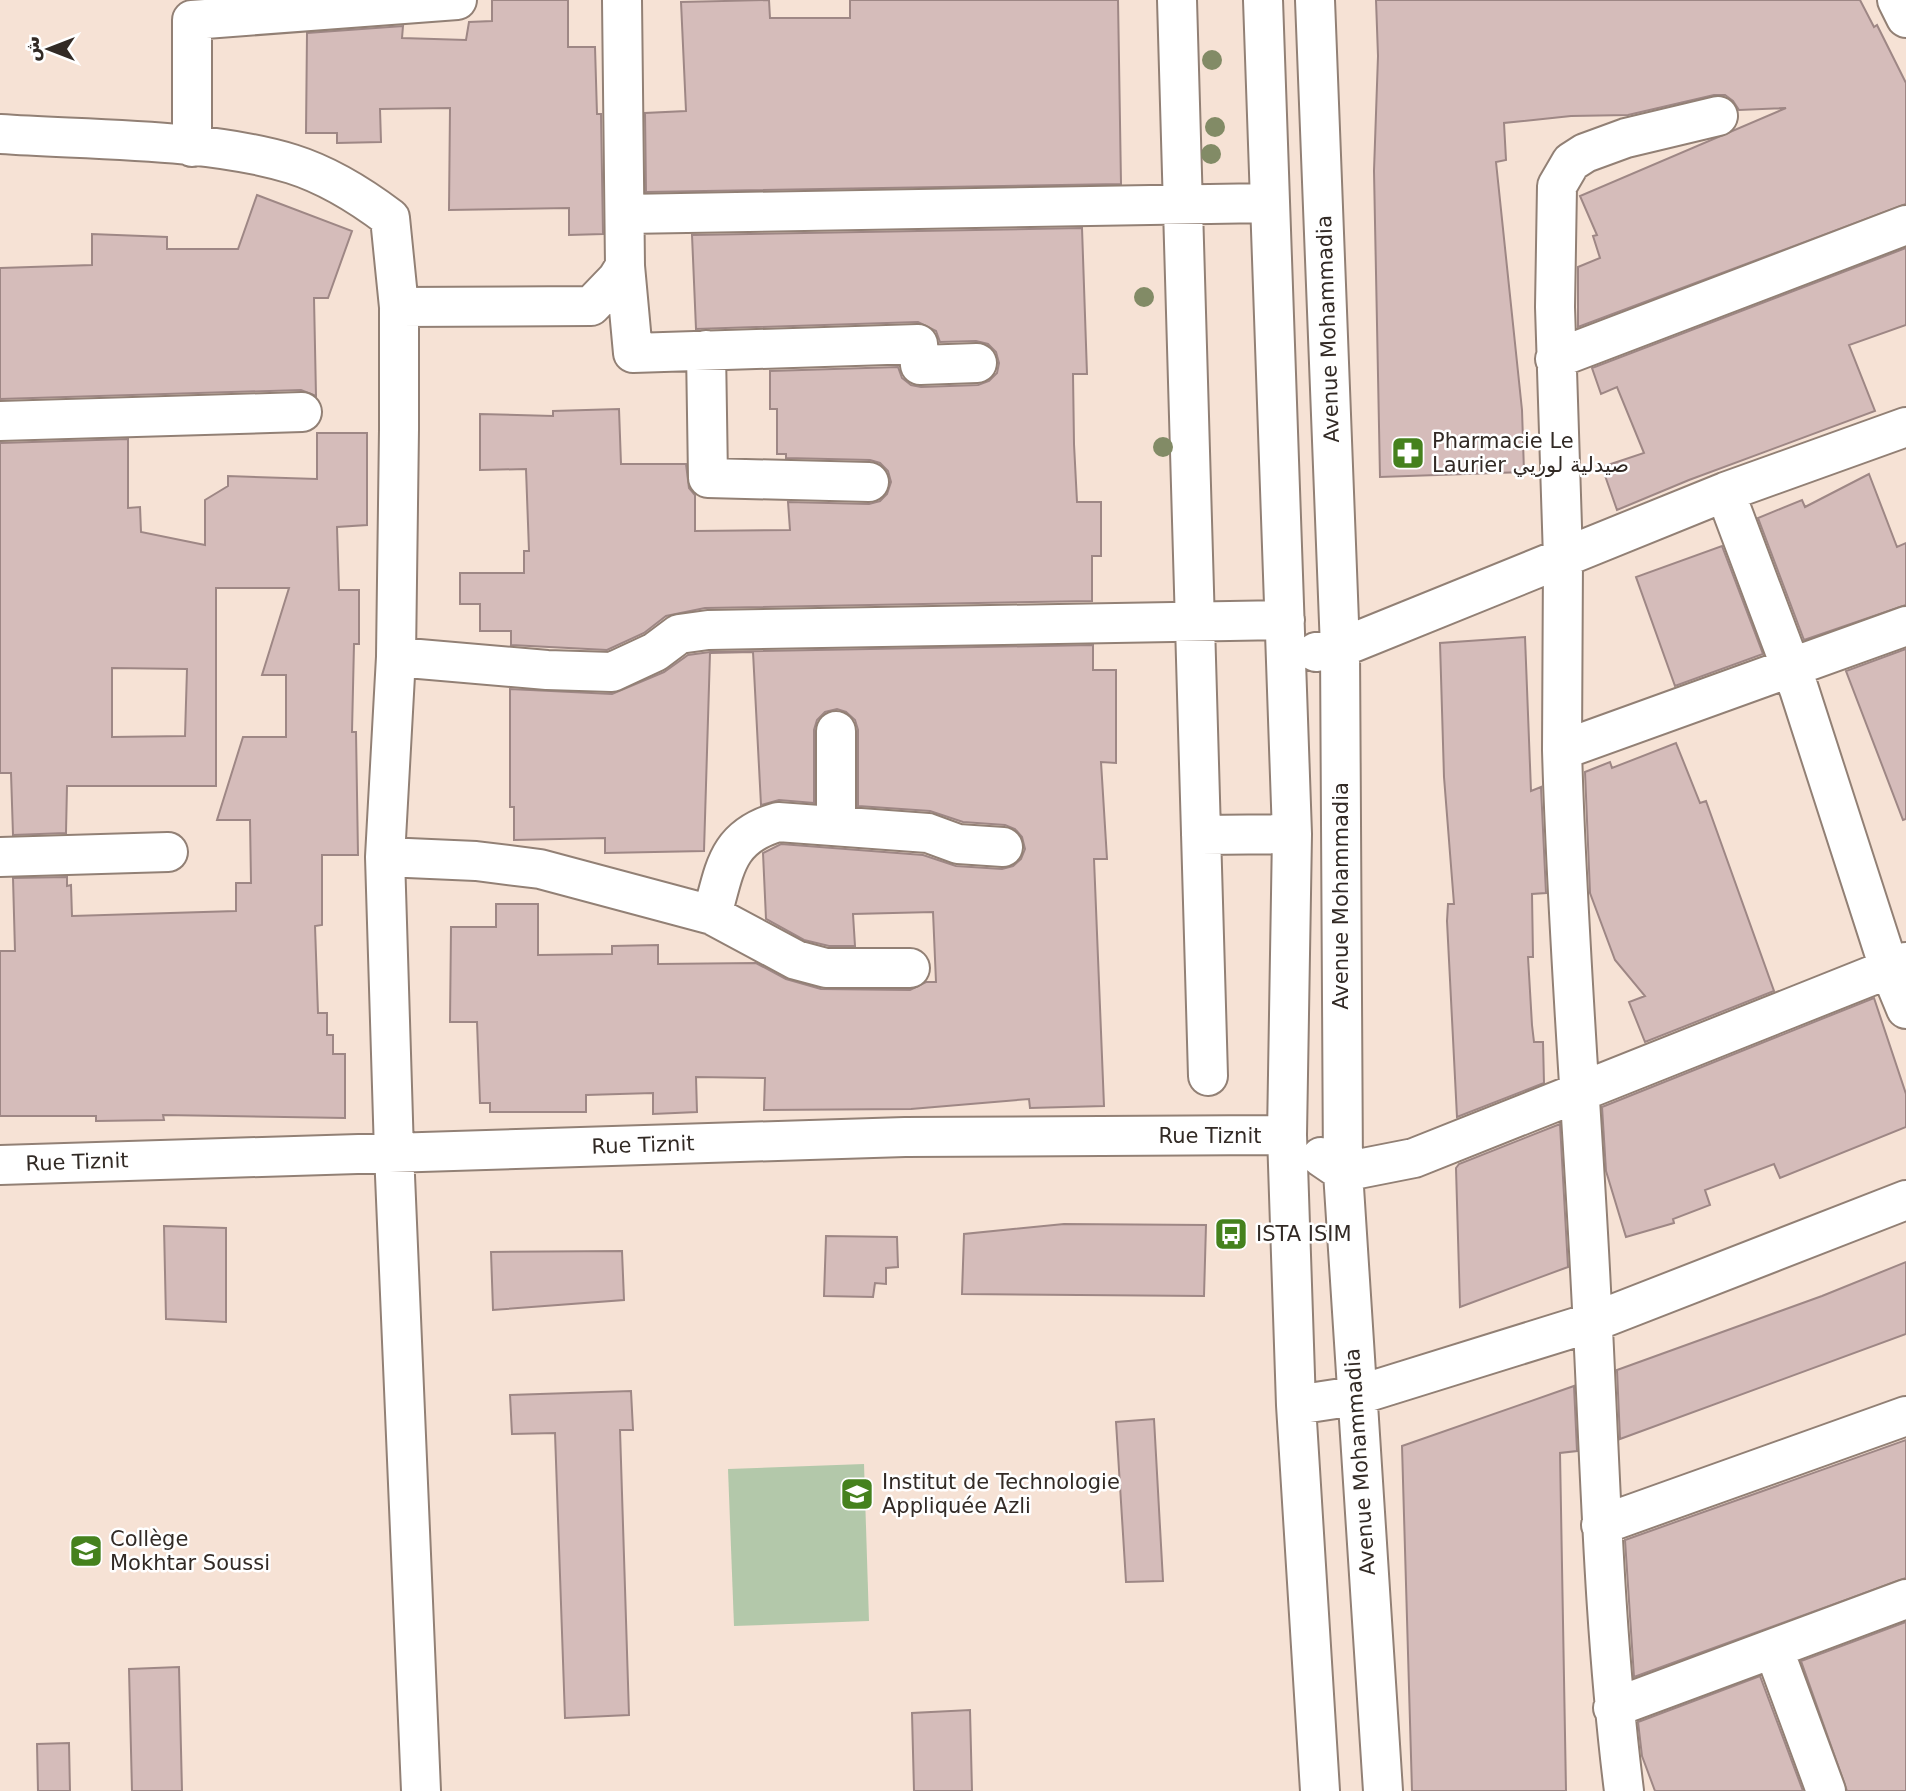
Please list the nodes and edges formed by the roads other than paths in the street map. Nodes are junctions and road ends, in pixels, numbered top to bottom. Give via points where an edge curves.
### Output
1 (457, 0) edge
2 (622, 0) edge
3 (1177, 0) edge
4 (1263, 0) edge
5 (1315, 0) edge
6 (1897, 0) edge
7 (1906, 18) edge
8 (1718, 117) dead end
9 (0, 134) edge
10 (192, 147) junction
11 (1269, 203) junction
12 (1183, 205) junction
13 (625, 214) junction
14 (1906, 225) edge
15 (625, 266) junction
16 (399, 307) junction
17 (706, 350) junction
18 (1555, 359) junction
19 (977, 363) dead end
20 (302, 412) dead end
21 (0, 421) edge
22 (1906, 427) edge
23 (869, 482) dead end
24 (1725, 492) junction
25 (1563, 558) junction
26 (1195, 620) junction
27 (1906, 626) edge
28 (1286, 639) junction
29 (1340, 648) junction
30 (396, 657) junction
31 (1792, 669) junction
32 (836, 731) dead end
33 (1562, 750) junction
34 (836, 825) junction
35 (1292, 834) junction
36 (1201, 835) junction
37 (1003, 846) dead end
38 (168, 852) dead end
39 (0, 857) edge
40 (386, 857) junction
41 (712, 915) junction
42 (1898, 965) edge
43 (910, 968) dead end
44 (1906, 1009) edge
45 (1208, 1076) dead end
46 (1581, 1091) junction
47 (1287, 1135) junction
48 (394, 1152) junction
49 (0, 1165) edge
50 (1343, 1172) junction
51 (1906, 1200) edge
52 (1593, 1322) junction
53 (1355, 1396) junction
54 (1296, 1405) junction
55 (1906, 1416) edge
56 (1601, 1525) junction
57 (1906, 1599) edge
58 (1774, 1650) junction
59 (1614, 1708) junction
60 (421, 1791) edge
61 (1320, 1791) edge
62 (1382, 1791) edge
63 (1624, 1791) edge
64 (1826, 1791) edge

1 - 10 street via 192,20
2 - 13 street
3 - 12 street
4 - 11 street
5 - 29 street, Avenue Mohammadia
6 - 7 street
8 - 18 street via 1626,138 1585,153 1563,173 1557,186
9 - 10 street
10 - 16 street via 293,164 357,194 390,218
11 - 12 street
11 - 28 street
12 - 13 street
12 - 26 street
13 - 15 street
14 - 18 street
15 - 16 street via 591,306
15 - 17 street via 633,353
16 - 30 street
17 - 19 street via 918,344 920,365
17 - 23 street via 708,478
18 - 25 street
20 - 21 street
22 - 24 street
24 - 25 street
24 - 31 street
25 - 29 street
25 - 33 street
26 - 28 street
26 - 30 street via 708,631 680,634 655,652 612,672
26 - 36 street
27 - 31 street
28 - 29 street
28 - 35 street
29 - 50 street, Avenue Mohammadia
30 - 40 street
31 - 33 street
31 - 42 street
32 - 34 street
33 - 46 street via 1566,885
34 - 37 street via 928,833 958,844
34 - 41 street via 778,822 756,828 740,840 728,860
35 - 36 street
35 - 47 street
36 - 45 street
38 - 39 street
40 - 41 street via 540,869
40 - 48 street
41 - 43 street via 796,960 827,968
42 - 44 street
42 - 46 street
46 - 50 street via 1414,1157
46 - 52 street
47 - 48 street, Rue Tiznit via 905,1137
47 - 50 street
47 - 54 street
48 - 49 street, Rue Tiznit
48 - 60 street
50 - 53 street, Avenue Mohammadia
51 - 52 street
52 - 53 street
52 - 56 street
53 - 54 street
53 - 62 street, Avenue Mohammadia
54 - 61 street
55 - 56 street
56 - 59 street
57 - 58 street
58 - 59 street
58 - 64 street
59 - 63 street

